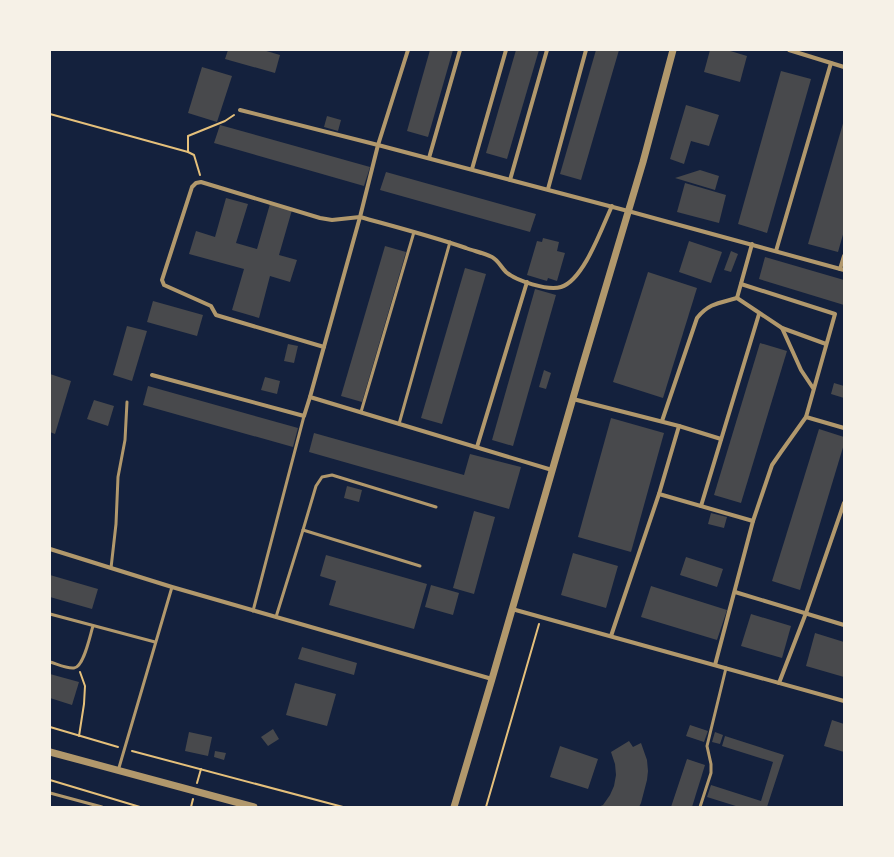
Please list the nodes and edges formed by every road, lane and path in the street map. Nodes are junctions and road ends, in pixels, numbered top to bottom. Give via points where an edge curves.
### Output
1 (408, 50) edge
2 (460, 50) edge
3 (506, 50) edge
4 (547, 50) edge
5 (586, 50) edge
6 (673, 50) edge
7 (789, 50) edge
8 (831, 63) junction
9 (844, 67) edge
10 (240, 110) joint
11 (50, 114) edge
12 (378, 145) junction
13 (188, 152) junction
14 (429, 158) junction
15 (472, 169) junction
16 (510, 180) junction
17 (201, 182) junction
18 (548, 190) junction
19 (612, 206) junction
20 (628, 211) junction
21 (360, 217) junction
22 (414, 232) junction
23 (450, 242) junction
24 (752, 244) junction
25 (776, 251) junction
26 (844, 256) edge
27 (842, 270) edge
28 (527, 282) junction
29 (742, 284) junction
30 (737, 298) junction
31 (759, 314) junction
32 (782, 328) junction
33 (826, 344) junction
34 (324, 347) junction
35 (152, 375) dead end
36 (813, 388) junction
37 (310, 397) junction
38 (573, 399) junction
39 (127, 402) dead end
40 (361, 412) junction
41 (304, 416) junction
42 (806, 417) junction
43 (662, 422) junction
44 (399, 424) junction
45 (679, 426) junction
46 (844, 428) edge
47 (721, 439) junction
48 (477, 447) junction
49 (552, 470) junction
50 (659, 494) junction
51 (844, 502) edge
52 (701, 506) junction
53 (436, 507) dead end
54 (754, 522) junction
55 (303, 530) junction
56 (50, 549) edge
57 (420, 566) dead end
58 (111, 568) junction
59 (172, 588) junction
60 (735, 592) junction
61 (512, 609) junction
62 (252, 611) junction
63 (50, 614) edge
64 (806, 614) junction
65 (276, 617) junction
66 (541, 617) junction
67 (844, 625) edge
68 (93, 626) junction
69 (611, 636) junction
70 (155, 642) junction
71 (50, 662) edge
72 (715, 664) junction
73 (78, 667) junction
74 (726, 668) junction
75 (492, 679) junction
76 (780, 683) junction
77 (844, 701) edge
78 (50, 727) edge
79 (79, 736) junction
80 (124, 749) junction
81 (50, 752) edge
82 (201, 769) junction
83 (118, 770) junction
84 (50, 780) edge
85 (195, 791) junction
86 (50, 793) edge
87 (102, 807) edge
88 (140, 807) edge
89 (254, 807) edge
90 (343, 807) edge
91 (454, 807) edge
92 (486, 807) edge
93 (700, 807) edge

1 - 12 street
2 - 14 street
3 - 15 street
4 - 16 street
5 - 18 street
6 - 20 street
7 - 8 street
8 - 9 street
8 - 25 street
10 - 12 street
10 - 13 path via 225,121 188,136
11 - 13 path
12 - 14 street
12 - 21 street
13 - 17 path via 194,155
14 - 15 street
15 - 16 street
16 - 18 street
17 - 21 street via 320,218 332,220
17 - 34 street via 192,187 162,280 164,285 211,306 216,315
18 - 19 street
19 - 20 street
19 - 28 street via 586,262 570,281 561,287 551,288
20 - 24 street
20 - 38 street
21 - 22 street
21 - 34 street
22 - 23 street
22 - 40 lane
23 - 28 street via 493,257 515,278
23 - 44 lane
24 - 25 street
24 - 29 street
25 - 27 street
26 - 27 street
28 - 48 street
29 - 30 street
29 - 33 street via 835,314
30 - 31 street
30 - 43 street via 713,304 697,318
31 - 32 street
31 - 47 street
32 - 33 street
32 - 36 street via 801,370
33 - 36 street
34 - 37 street
35 - 41 street
36 - 42 street
37 - 40 street
37 - 41 street
38 - 43 street
38 - 49 street
39 - 58 lane
40 - 44 street
41 - 62 lane
42 - 46 street
42 - 54 street via 772,465
43 - 45 street
44 - 48 street
45 - 47 street
45 - 50 street
47 - 52 street
48 - 49 street
49 - 61 street
50 - 52 street
50 - 69 street
51 - 64 street
52 - 54 street
53 - 55 lane via 332,475 322,477 316,486
54 - 60 street
55 - 57 lane
55 - 65 lane
56 - 58 street
58 - 59 street
59 - 62 street
59 - 70 lane
60 - 64 street
60 - 72 street
61 - 66 street
61 - 75 street
62 - 65 street
63 - 68 lane
64 - 67 street
64 - 76 street
65 - 75 street
66 - 69 street
66 - 92 path
68 - 70 lane
68 - 73 lane via 82,662
69 - 72 street
70 - 80 lane
71 - 73 lane via 73,669
72 - 74 street
73 - 79 path via 85,686
74 - 76 street
74 - 93 lane via 707,746 712,764 711,774
75 - 91 street
76 - 77 street
78 - 79 path
79 - 80 path
80 - 82 path
80 - 83 lane
81 - 83 street
82 - 85 path
82 - 90 path
83 - 85 street
84 - 88 path
85 - 89 street
86 - 87 lane

